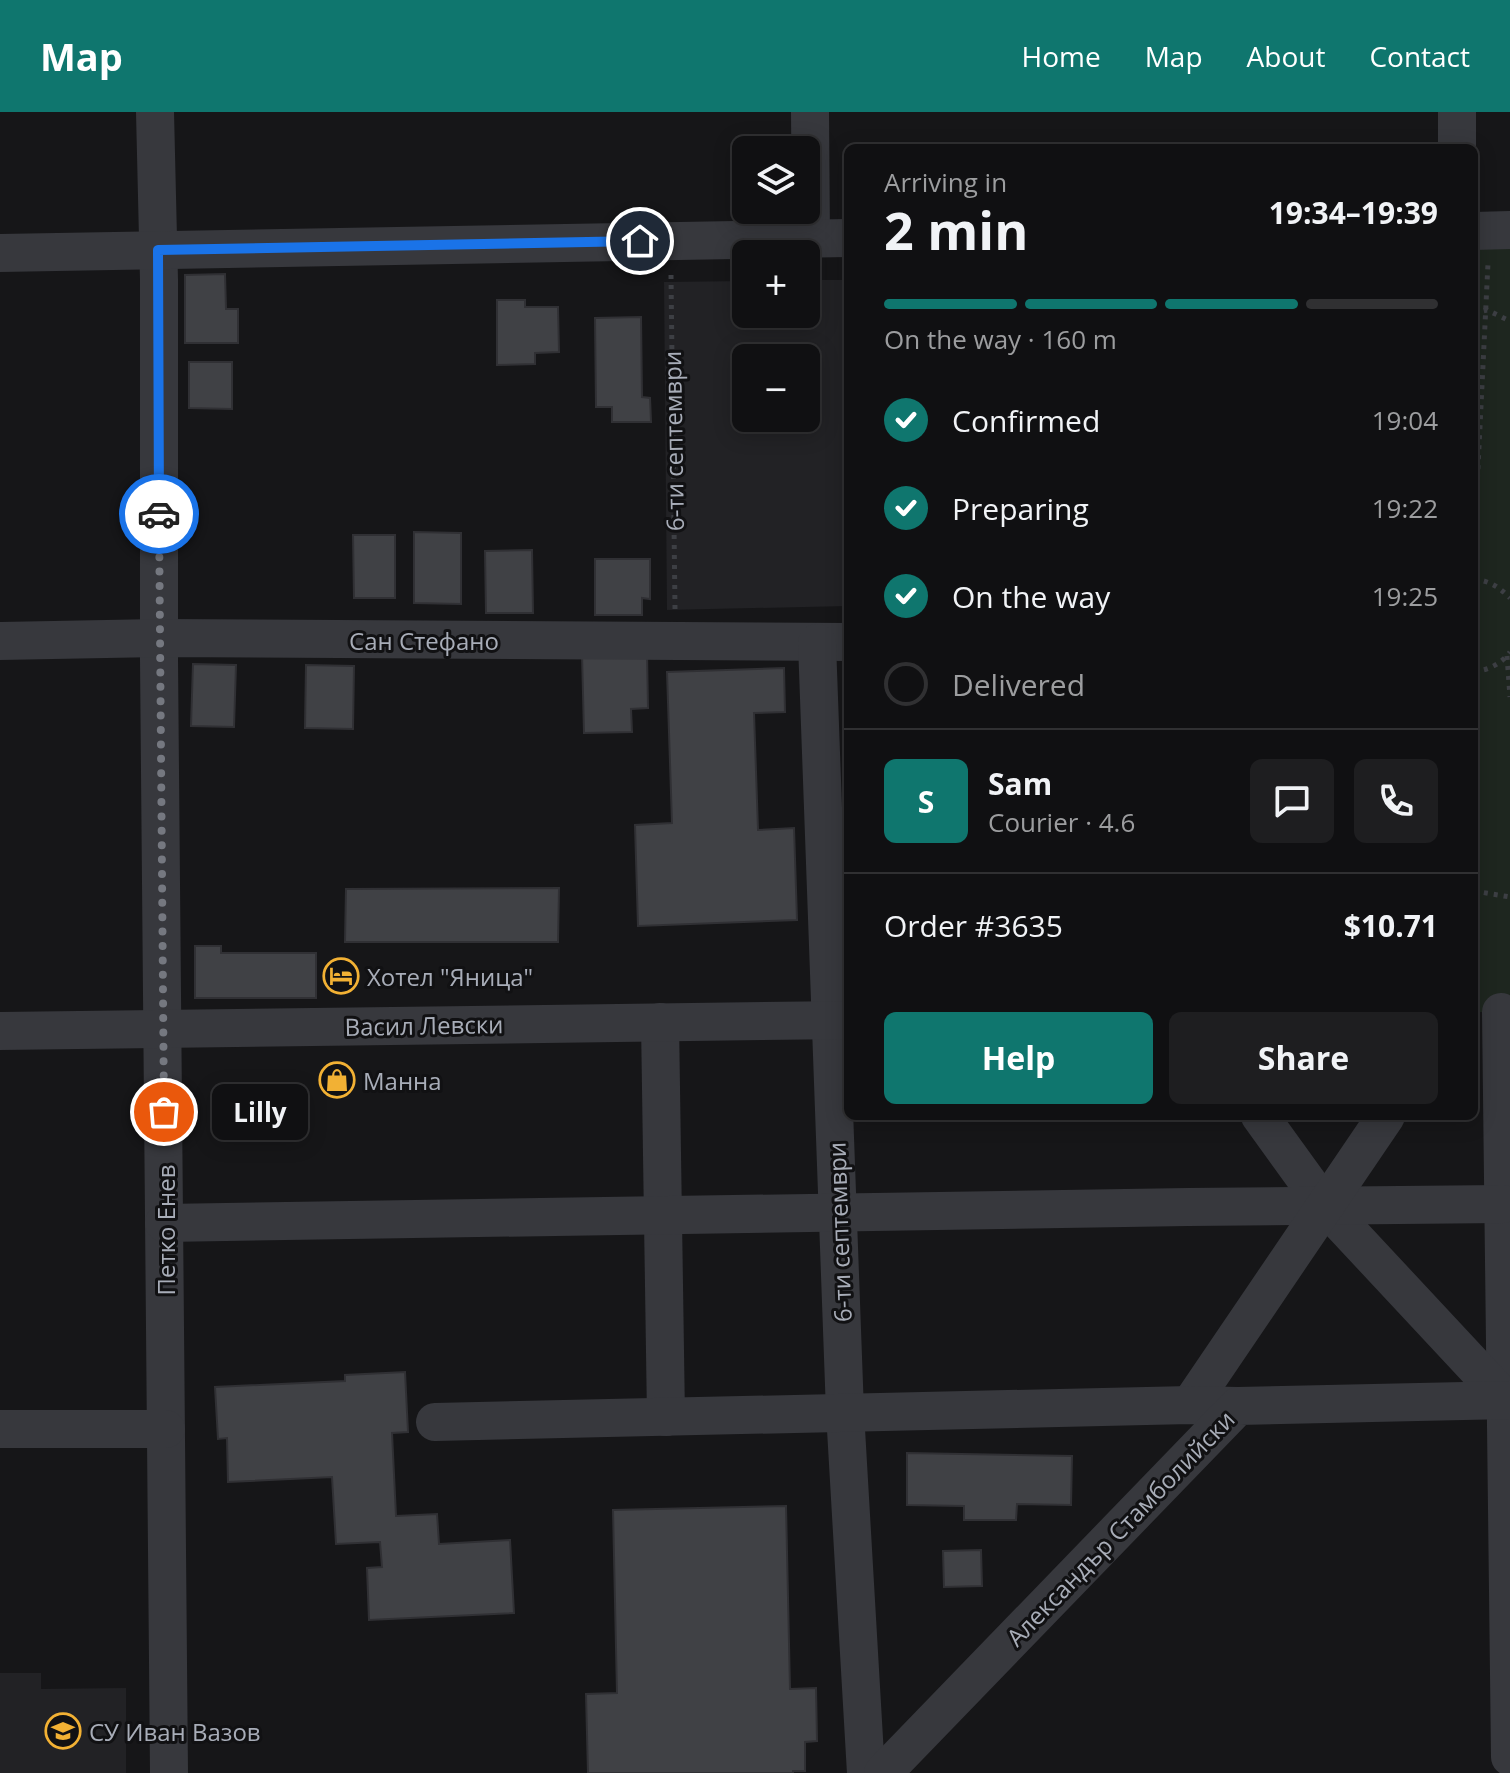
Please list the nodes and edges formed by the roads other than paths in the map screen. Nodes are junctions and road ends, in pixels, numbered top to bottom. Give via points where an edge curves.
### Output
1 (155, 112) edge
2 (810, 112) edge
3 (1457, 112) edge
4 (1457, 144) edge
5 (830, 238) edge
6 (158, 250) junction
7 (0, 253) edge
8 (159, 638) junction
9 (0, 641) edge
10 (832, 642) edge
11 (1495, 1012) edge
12 (840, 1020) edge
13 (660, 1022) junction
14 (163, 1029) junction
15 (0, 1031) edge
16 (1263, 1120) edge
17 (1383, 1120) edge
18 (1503, 1204) junction
19 (1325, 1206) junction
20 (838, 1213) junction
21 (663, 1215) junction
22 (164, 1223) junction
23 (1508, 1400) edge
24 (1190, 1405) junction
25 (1238, 1406) junction
26 (845, 1412) junction
27 (666, 1417) junction
28 (435, 1422) dead end
29 (0, 1429) edge
30 (166, 1429) junction
31 (1510, 1757) edge
32 (169, 1773) edge
33 (866, 1773) edge
34 (883, 1773) edge
35 (1500, 1773) edge
36 (1510, 1773) edge

1 - 6 street, Петко Енев
2 - 5 street
3 - 4 street
5 - 6 street
6 - 7 street
6 - 8 street, Петко Енев
8 - 9 street, Сан Стефано
8 - 10 street, Сан Стефано
8 - 14 street, Петко Енев
10 - 12 street, 6-ти септември
11 - 18 street
12 - 13 street, Васил Левски
12 - 20 street, 6-ти септември
13 - 14 street, Васил Левски
13 - 21 street
14 - 15 street, Васил Левски
14 - 22 street, Петко Енев
16 - 19 street
17 - 19 street
18 - 19 street
18 - 23 street
19 - 20 street
19 - 23 street
19 - 24 street
20 - 21 street
20 - 26 street, 6-ти септември
21 - 22 street
21 - 27 street
22 - 30 street, Петко Енев
23 - 25 street, Александър Стамболийски
23 - 31 street
24 - 25 street
24 - 26 street
25 - 34 street, Александър Стамболийски
26 - 27 street
26 - 33 street, 6-ти септември
27 - 28 street
29 - 30 street
30 - 32 street, Петко Енев
35 - 36 street

